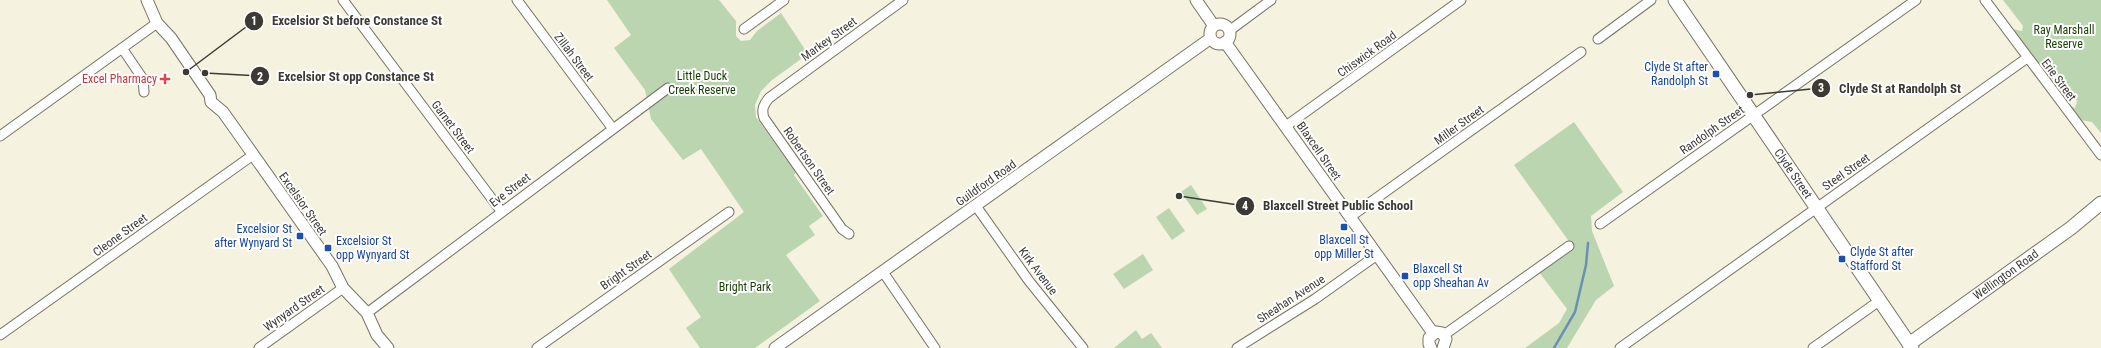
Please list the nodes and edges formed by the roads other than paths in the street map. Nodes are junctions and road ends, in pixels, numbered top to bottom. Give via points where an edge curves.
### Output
1 (148, 0) edge
2 (343, 0) edge
3 (517, 0) edge
4 (784, 0) edge
5 (902, 0) edge
6 (1196, 0) edge
7 (1271, 0) edge
8 (1461, 0) edge
9 (1651, 0) edge
10 (1675, 0) edge
11 (1916, 0) edge
12 (1985, 0) edge
13 (157, 23) junction
14 (1214, 26) junction
15 (744, 30) dead end
16 (1229, 31) junction
17 (1211, 38) junction
18 (1598, 39) dead end
19 (1225, 42) junction
20 (122, 48) junction
21 (1581, 52) dead end
22 (2027, 58) junction
23 (668, 88) dead end
24 (144, 92) dead end
25 (769, 98) joint
26 (1754, 115) junction
27 (1286, 126) junction
28 (613, 129) junction
29 (0, 136) edge
30 (253, 155) junction
31 (2101, 155) edge
32 (2101, 203) edge
33 (976, 206) junction
34 (1817, 208) junction
35 (501, 211) junction
36 (729, 212) dead end
37 (1350, 217) junction
38 (1600, 224) dead end
39 (850, 234) dead end
40 (1569, 246) dead end
41 (1377, 255) junction
42 (883, 272) junction
43 (343, 288) junction
44 (1879, 300) junction
45 (367, 313) junction
46 (1438, 334) junction
47 (0, 335) edge
48 (1911, 346) edge
49 (1429, 347) edge
50 (259, 348) edge
51 (388, 348) edge
52 (536, 348) edge
53 (775, 348) edge
54 (935, 348) edge
55 (1083, 348) edge
56 (1236, 348) edge
57 (1443, 348) edge
58 (1620, 348) edge
59 (1813, 348) edge

1 - 13 street, Excelsior Street
2 - 35 street, Garnet Street
3 - 28 street, Zillah Street
4 - 15 street
5 - 25 street, Markey Street
6 - 14 street
7 - 16 street
8 - 27 street, Chiswick Road
9 - 18 street
10 - 26 main road, Clyde Street
11 - 26 street, Randolph Street
12 - 22 street, Erie Street
13 - 20 street
13 - 30 street, Excelsior Street via 171,38 210,96 211,102 223,112
14 - 16 street via 1221,24
14 - 17 street
16 - 19 street
17 - 19 street via 1219,44
17 - 33 street, Guildford Road
19 - 27 street, Blaxcell Street
20 - 24 street via 143,79
20 - 29 street
21 - 37 street, Miller Street
22 - 31 street, Erie Street
22 - 34 street, Steel Street
23 - 28 street, Eve Street
25 - 39 street, Robertson Street via 763,107 764,118 842,229
26 - 34 main road, Clyde Street
26 - 38 street, Randolph Street
27 - 37 street, Blaxcell Street
28 - 35 street, Eve Street
30 - 43 street, Excelsior Street via 332,266
30 - 47 street, Cleone Street
32 - 48 main road, Wellington Road
33 - 42 street, Guildford Road
33 - 55 street, Kirk Avenue via 1029,281
34 - 44 main road, Clyde Street
34 - 58 street, Steel Street
35 - 45 street, Eve Street
36 - 52 street, Bright Street
37 - 41 street, Blaxcell Street
40 - 46 street
41 - 46 street, Blaxcell Street
41 - 56 street, Sheahan Avenue via 1316,299
42 - 53 street, Guildford Road
42 - 54 street
43 - 45 street, Excelsior Street
43 - 50 street, Wynyard Street
44 - 48 main road, Clyde Street
44 - 59 street
45 - 51 street, Excelsior Street via 377,335
46 - 49 street via 1428,341
46 - 57 street via 1446,342

